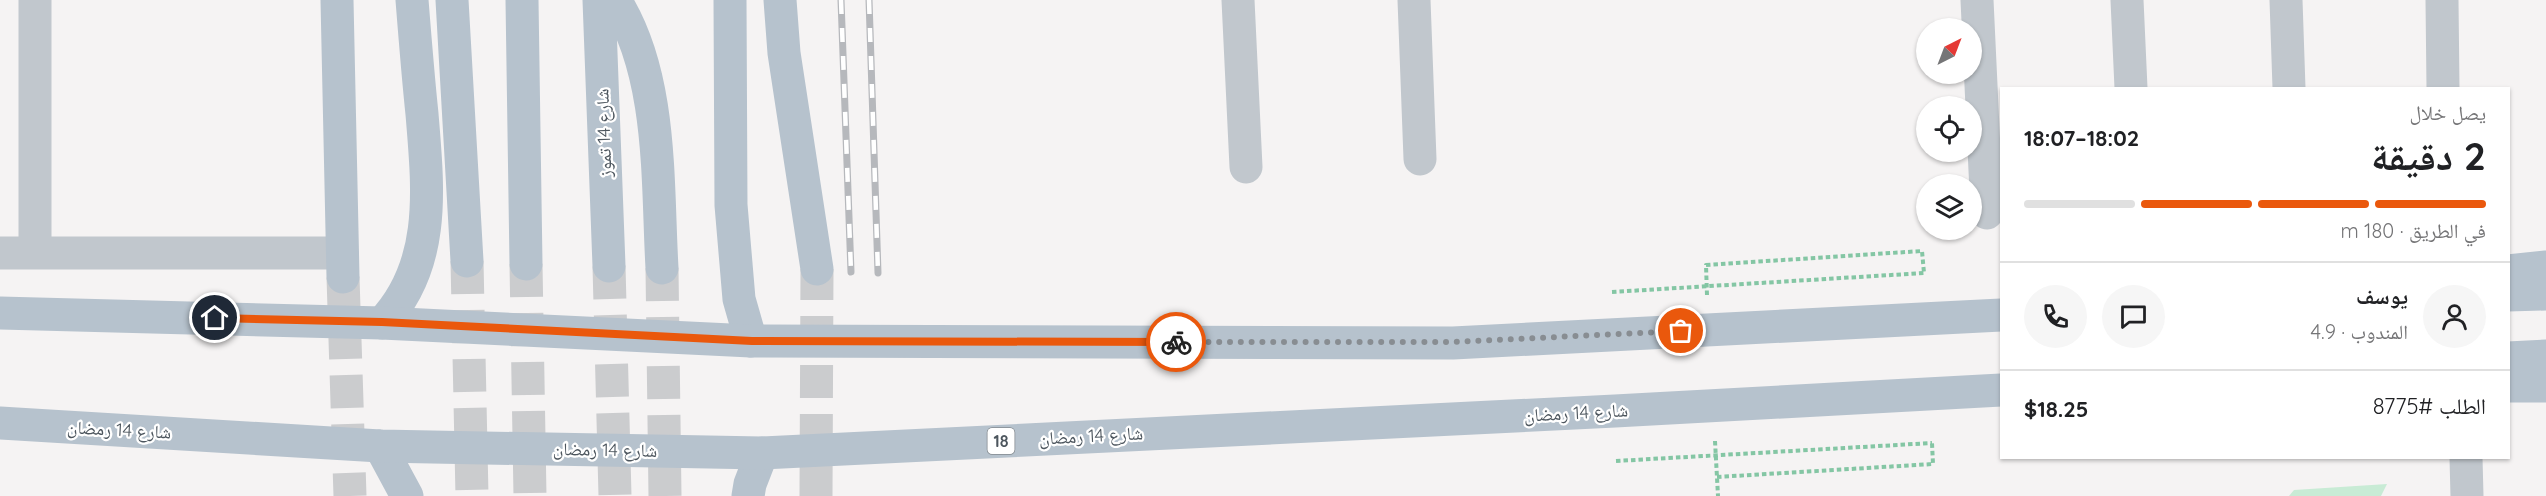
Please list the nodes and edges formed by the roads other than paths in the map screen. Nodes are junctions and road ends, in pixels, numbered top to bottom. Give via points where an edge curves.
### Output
1 (35, 0) edge
2 (337, 0) edge
3 (412, 0) edge
4 (452, 0) edge
5 (522, 0) edge
6 (599, 0) edge
7 (615, 0) edge
8 (730, 0) edge
9 (780, 0) edge
10 (1238, 0) edge
11 (1414, 0) edge
12 (1977, 0) edge
13 (2127, 0) edge
14 (2286, 0) edge
15 (2442, 0) edge
16 (2131, 87) edge
17 (2289, 87) edge
18 (2443, 87) edge
19 (1420, 159) dead end
20 (1246, 167) dead end
21 (1987, 213) dead end
22 (0, 252) edge
23 (35, 253) junction
24 (467, 261) tunnel mouth
25 (526, 264) tunnel mouth
26 (342, 265) joint
27 (609, 266) tunnel mouth
28 (2546, 267) edge
29 (662, 268) tunnel mouth
30 (817, 269) tunnel mouth
31 (2510, 271) edge
32 (2546, 294) edge
33 (2510, 295) edge
34 (0, 313) edge
35 (2000, 315) edge
36 (382, 322) junction
37 (752, 341) junction
38 (2546, 356) edge
39 (2510, 358) edge
40 (2510, 386) edge
41 (2546, 386) edge
42 (2000, 390) edge
43 (0, 423) edge
44 (380, 446) junction
45 (762, 453) junction
46 (2466, 459) edge
47 (408, 496) edge
48 (748, 496) edge
49 (2467, 496) edge

1 - 23 street
2 - 26 main road
3 - 36 main road via 426,212 420,254 407,291
4 - 24 main road
5 - 25 main road
6 - 27 main road, شارع 14 تموز
7 - 29 main road via 638,48 649,89
8 - 37 main road via 730,205 739,299
9 - 30 main road via 784,53
10 - 20 street
11 - 19 street
12 - 21 street
13 - 16 street
14 - 17 street
15 - 18 street
22 - 23 street
23 - 26 street
28 - 31 main road
32 - 33 main road
34 - 36 main road, bridge
35 - 37 main road, bridge via 1453,342
36 - 37 main road, bridge
38 - 39 main road
40 - 41 main road
42 - 45 main road, شارع 14 رمضان / 18, bridge
43 - 44 main road, شارع 14 رمضان / 18, bridge
44 - 45 main road, شارع 14 رمضان / 18, bridge
44 - 47 main road
45 - 48 main road
46 - 49 street

